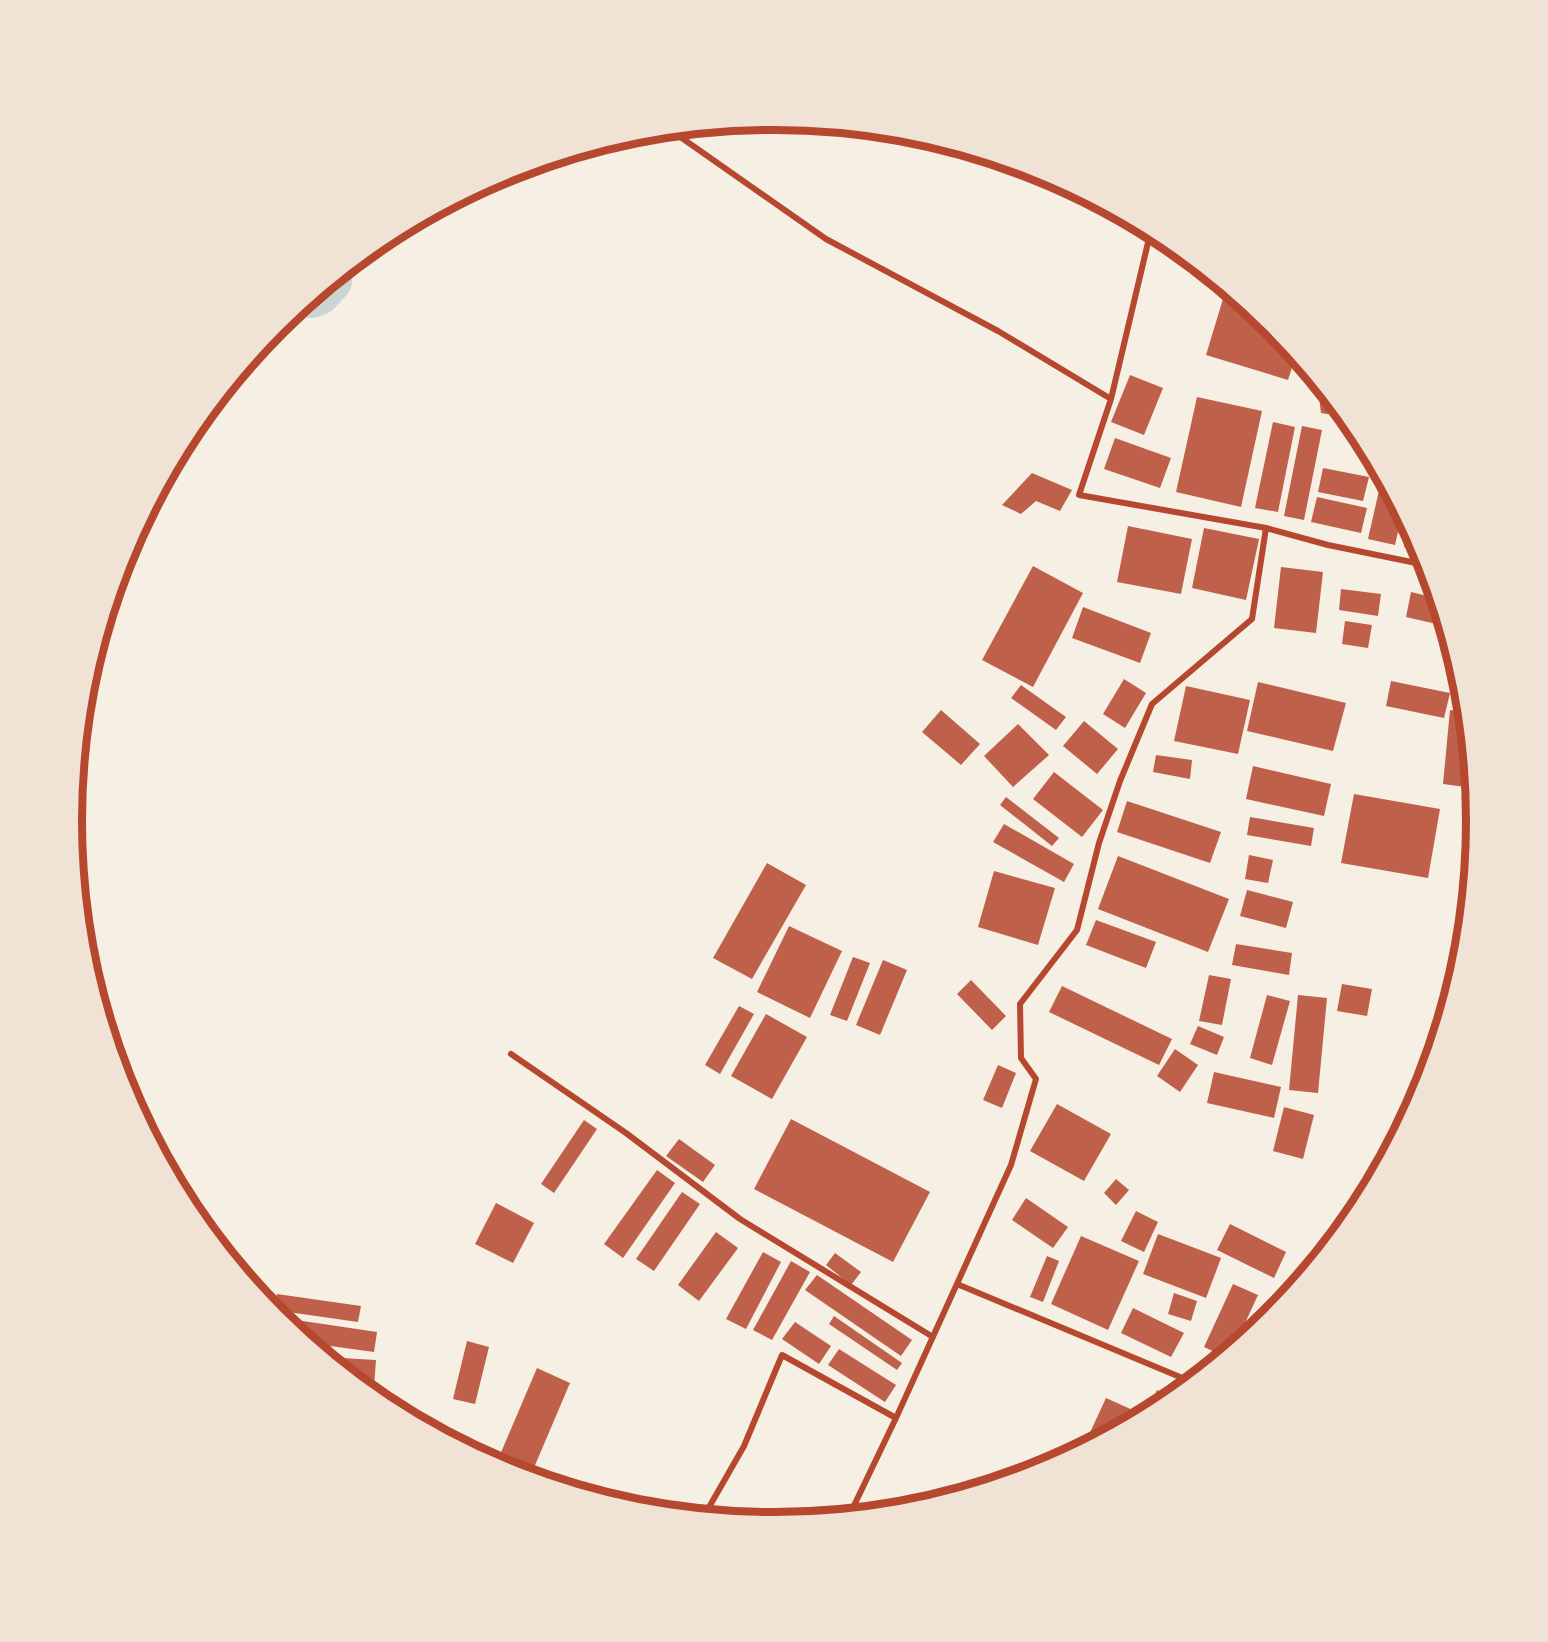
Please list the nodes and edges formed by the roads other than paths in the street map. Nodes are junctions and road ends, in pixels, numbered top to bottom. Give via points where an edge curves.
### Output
1 (679, 136) edge
2 (1149, 240) edge
3 (1111, 399) junction
4 (1266, 528) junction
5 (1416, 563) edge
6 (511, 1054) dead end
7 (957, 1284) junction
8 (933, 1336) junction
9 (1183, 1378) edge
10 (896, 1418) junction
11 (853, 1508) edge
12 (708, 1509) edge

1 - 3 street via 826,239 998,331
2 - 3 street
3 - 4 street via 1079,495
4 - 5 street
4 - 7 street via 1252,619 1152,704 1120,781 1077,930 1020,1004 1021,1058 1036,1079 1011,1165
6 - 8 street via 626,1133 740,1219
7 - 8 street
7 - 9 street
8 - 10 street
10 - 11 street
10 - 12 street via 782,1355 744,1446

